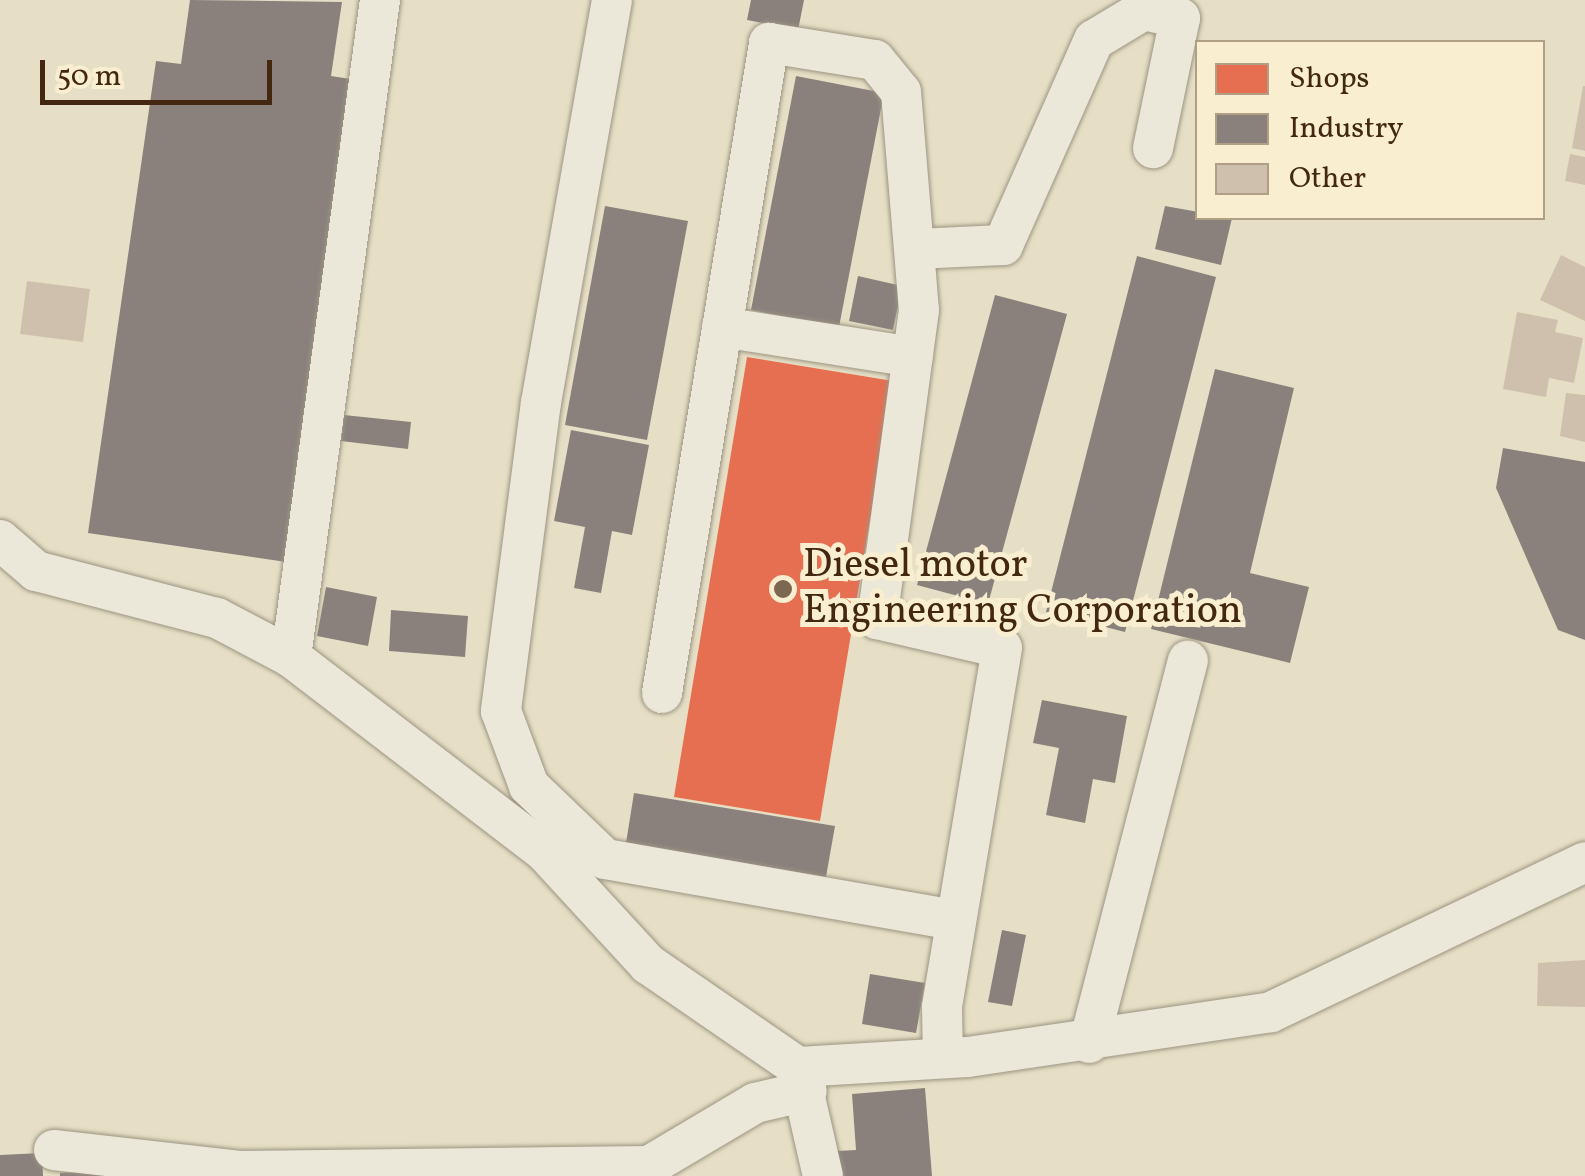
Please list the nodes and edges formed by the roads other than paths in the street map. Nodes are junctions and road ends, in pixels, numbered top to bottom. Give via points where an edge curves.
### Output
1 (612, 0) edge
2 (371, 4) edge
3 (1152, 148) dead end
4 (914, 249) junction
5 (722, 327) junction
6 (914, 358) junction
7 (0, 540) edge
8 (291, 657) junction
9 (1188, 661) dead end
10 (662, 693) dead end
11 (1585, 862) edge
12 (955, 920) junction
13 (1089, 1042) junction
14 (943, 1058) junction
15 (802, 1079) junction
16 (54, 1150) dead end
17 (823, 1176) edge

1 - 12 street via 542,402 501,711 529,786 605,859
2 - 8 street
3 - 4 street via 1180,18 1144,10 1094,40 1003,245
4 - 5 street via 902,92 875,60 769,43
4 - 6 street
5 - 6 street
5 - 10 street
6 - 12 street via 878,618 1002,648
7 - 8 street via 36,572 217,618
8 - 15 street via 544,851 648,964
9 - 13 street
11 - 13 street via 1271,1012
12 - 14 street
13 - 14 street
14 - 15 street
15 - 16 street via 648,1166 242,1171
15 - 17 street

